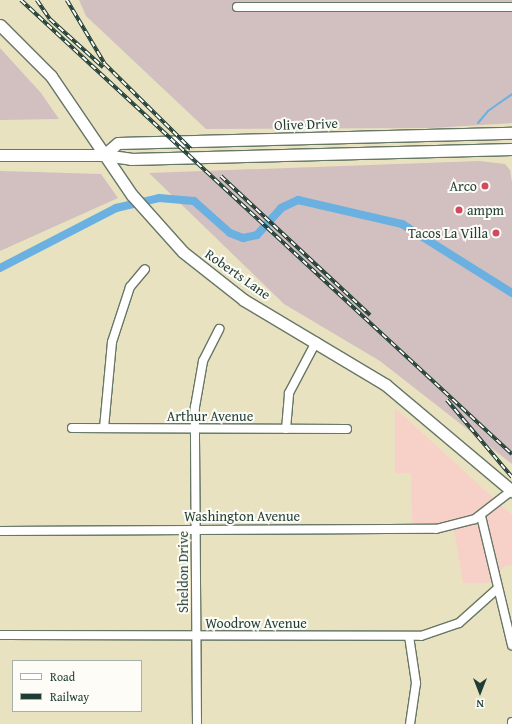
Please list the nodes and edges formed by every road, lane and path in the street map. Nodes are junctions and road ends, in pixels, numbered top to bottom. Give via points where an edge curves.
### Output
1 (237, 7) dead end
2 (512, 7) edge
3 (0, 25) edge
4 (512, 133) edge
5 (454, 135) junction
6 (512, 150) edge
7 (335, 153) junction
8 (0, 155) edge
9 (104, 155) junction
10 (144, 269) dead end
11 (218, 329) dead end
12 (316, 342) junction
13 (72, 428) dead end
14 (104, 428) junction
15 (195, 428) junction
16 (286, 429) junction
17 (347, 429) dead end
18 (512, 491) edge
19 (481, 516) junction
20 (195, 529) junction
21 (0, 530) edge
22 (497, 589) junction
23 (0, 635) edge
24 (196, 636) junction
25 (408, 636) junction
26 (512, 645) edge
27 (197, 724) edge
28 (410, 724) edge

1 - 2 street
3 - 9 main road, Roberts Lane via 51,76 85,121
4 - 5 main road, Olive Drive
5 - 7 main road via 442,142 353,144
5 - 9 main road, Olive Drive via 118,143
6 - 7 main road
7 - 9 main road via 132,159
8 - 9 main road
9 - 12 main road, Roberts Lane via 145,211 210,275
10 - 14 street via 130,287 112,342
11 - 15 street, Sheldon Drive via 199,377
12 - 16 street via 289,393
12 - 18 main road, Roberts Lane via 403,398
13 - 14 street, Arthur Avenue
14 - 15 street, Arthur Avenue
15 - 16 street, Arthur Avenue
15 - 20 street, Sheldon Drive
16 - 17 street, Arthur Avenue
18 - 19 street
19 - 20 street, Washington Avenue via 436,529
19 - 22 street
20 - 21 street, Washington Avenue
20 - 24 street, Sheldon Drive
22 - 25 street, Woodrow Avenue via 459,623 433,634
22 - 26 street
23 - 24 street, Woodrow Avenue
24 - 25 street, Woodrow Avenue
24 - 27 street, Sheldon Drive
25 - 28 street via 416,683

